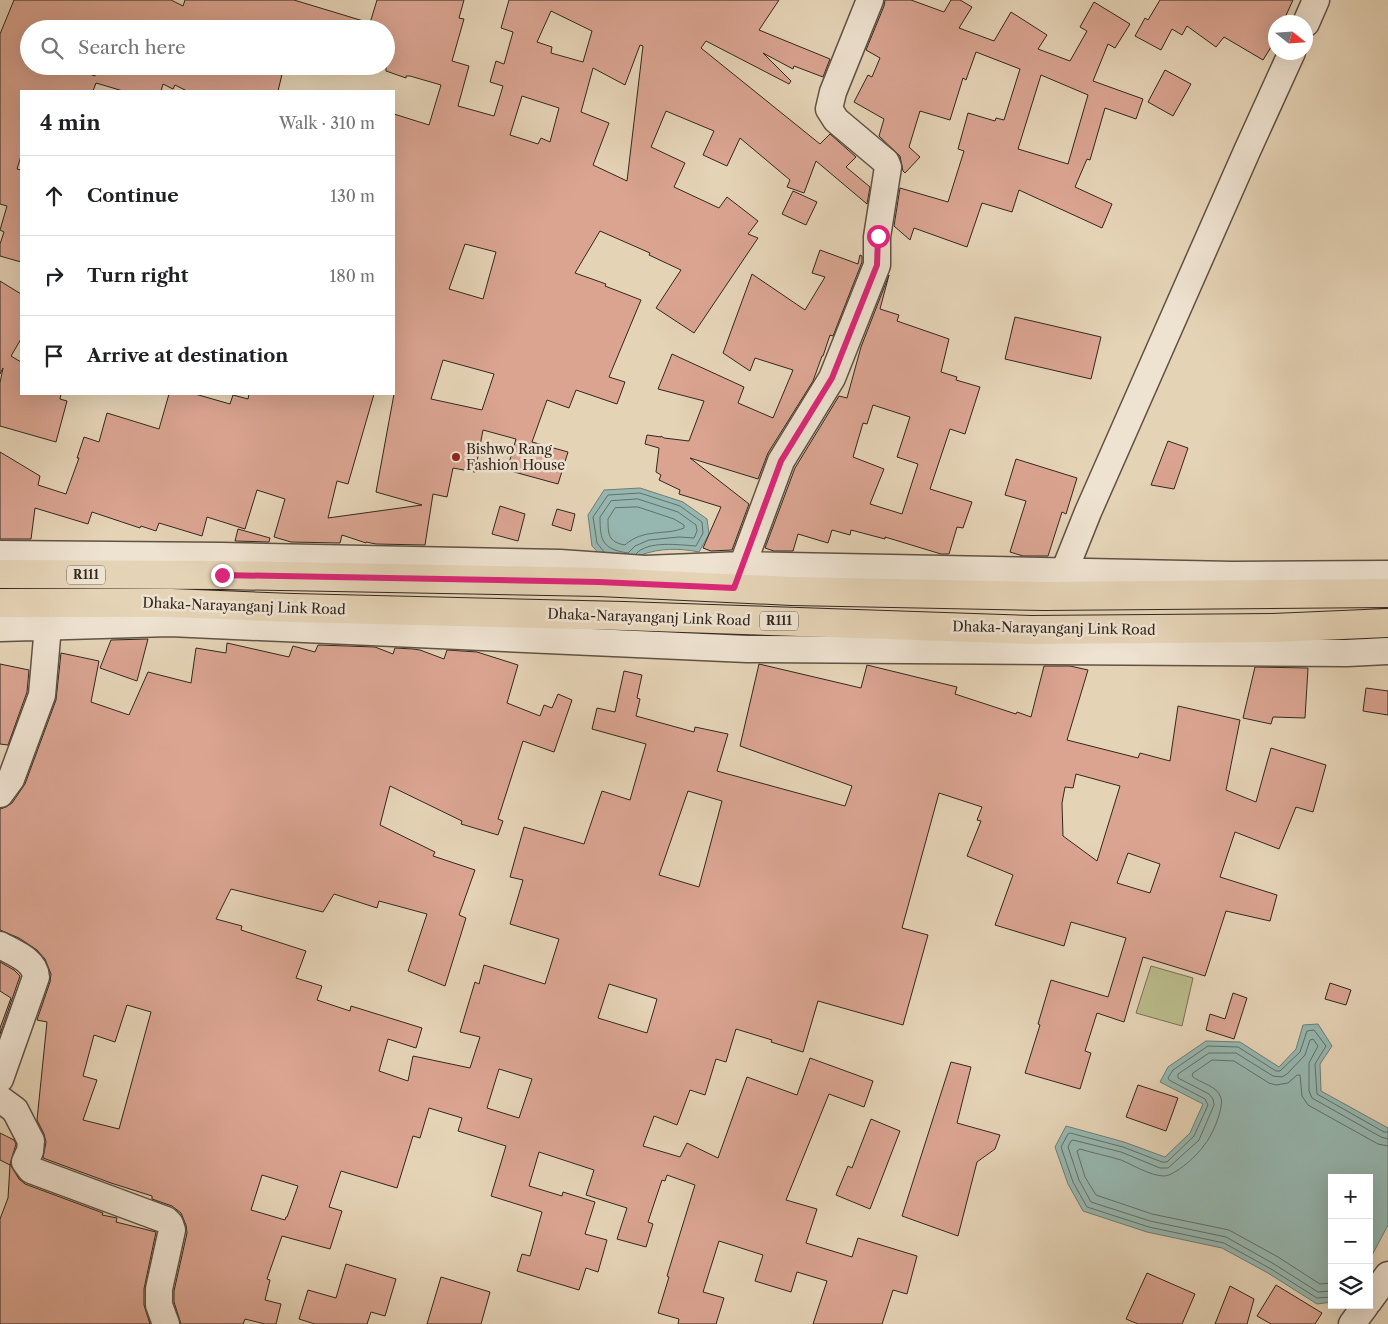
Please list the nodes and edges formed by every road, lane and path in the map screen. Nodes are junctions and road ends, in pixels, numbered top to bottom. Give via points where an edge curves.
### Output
1 (870, 0) edge
2 (1316, 0) edge
3 (1309, 15) edge
4 (1288, 60) edge
5 (0, 554) edge
6 (222, 565) junction
7 (1064, 572) junction
8 (0, 574) edge
9 (1388, 574) edge
10 (738, 577) junction
11 (1388, 593) edge
12 (0, 603) edge
13 (222, 615) junction
14 (1388, 623) edge
15 (48, 626) junction
16 (0, 628) edge
17 (1388, 652) edge
18 (0, 794) edge
19 (0, 945) edge
20 (0, 1079) edge
21 (0, 1098) edge
22 (1388, 1275) edge
23 (1373, 1295) edge
24 (1363, 1309) edge
25 (166, 1324) edge
26 (1352, 1324) edge

1 - 10 street via 829,109 836,120 888,167 877,265 832,378 781,461
2 - 3 street
4 - 7 street
5 - 6 street
6 - 8 main road, Dhaka-Narayanganj Link Road / R111 via 172,575
6 - 10 main road, Dhaka-Narayanganj Link Road / R111 via 599,582
7 - 9 street
7 - 10 street
10 - 11 main road, Dhaka-Narayanganj Link Road / R111 via 792,591 1045,596
12 - 13 main road, Dhaka-Narayanganj Link Road / R111 via 171,603
13 - 14 main road, Dhaka-Narayanganj Link Road / R111 via 292,608 1031,630 1273,628
13 - 15 street via 170,623
13 - 17 street via 747,649
15 - 16 street
15 - 18 street via 42,694 12,779
19 - 20 street via 32,963 36,977
21 - 25 street via 14,1110 31,1141 25,1162 31,1170 170,1224 172,1230 159,1289 159,1304
22 - 23 street
24 - 26 street

